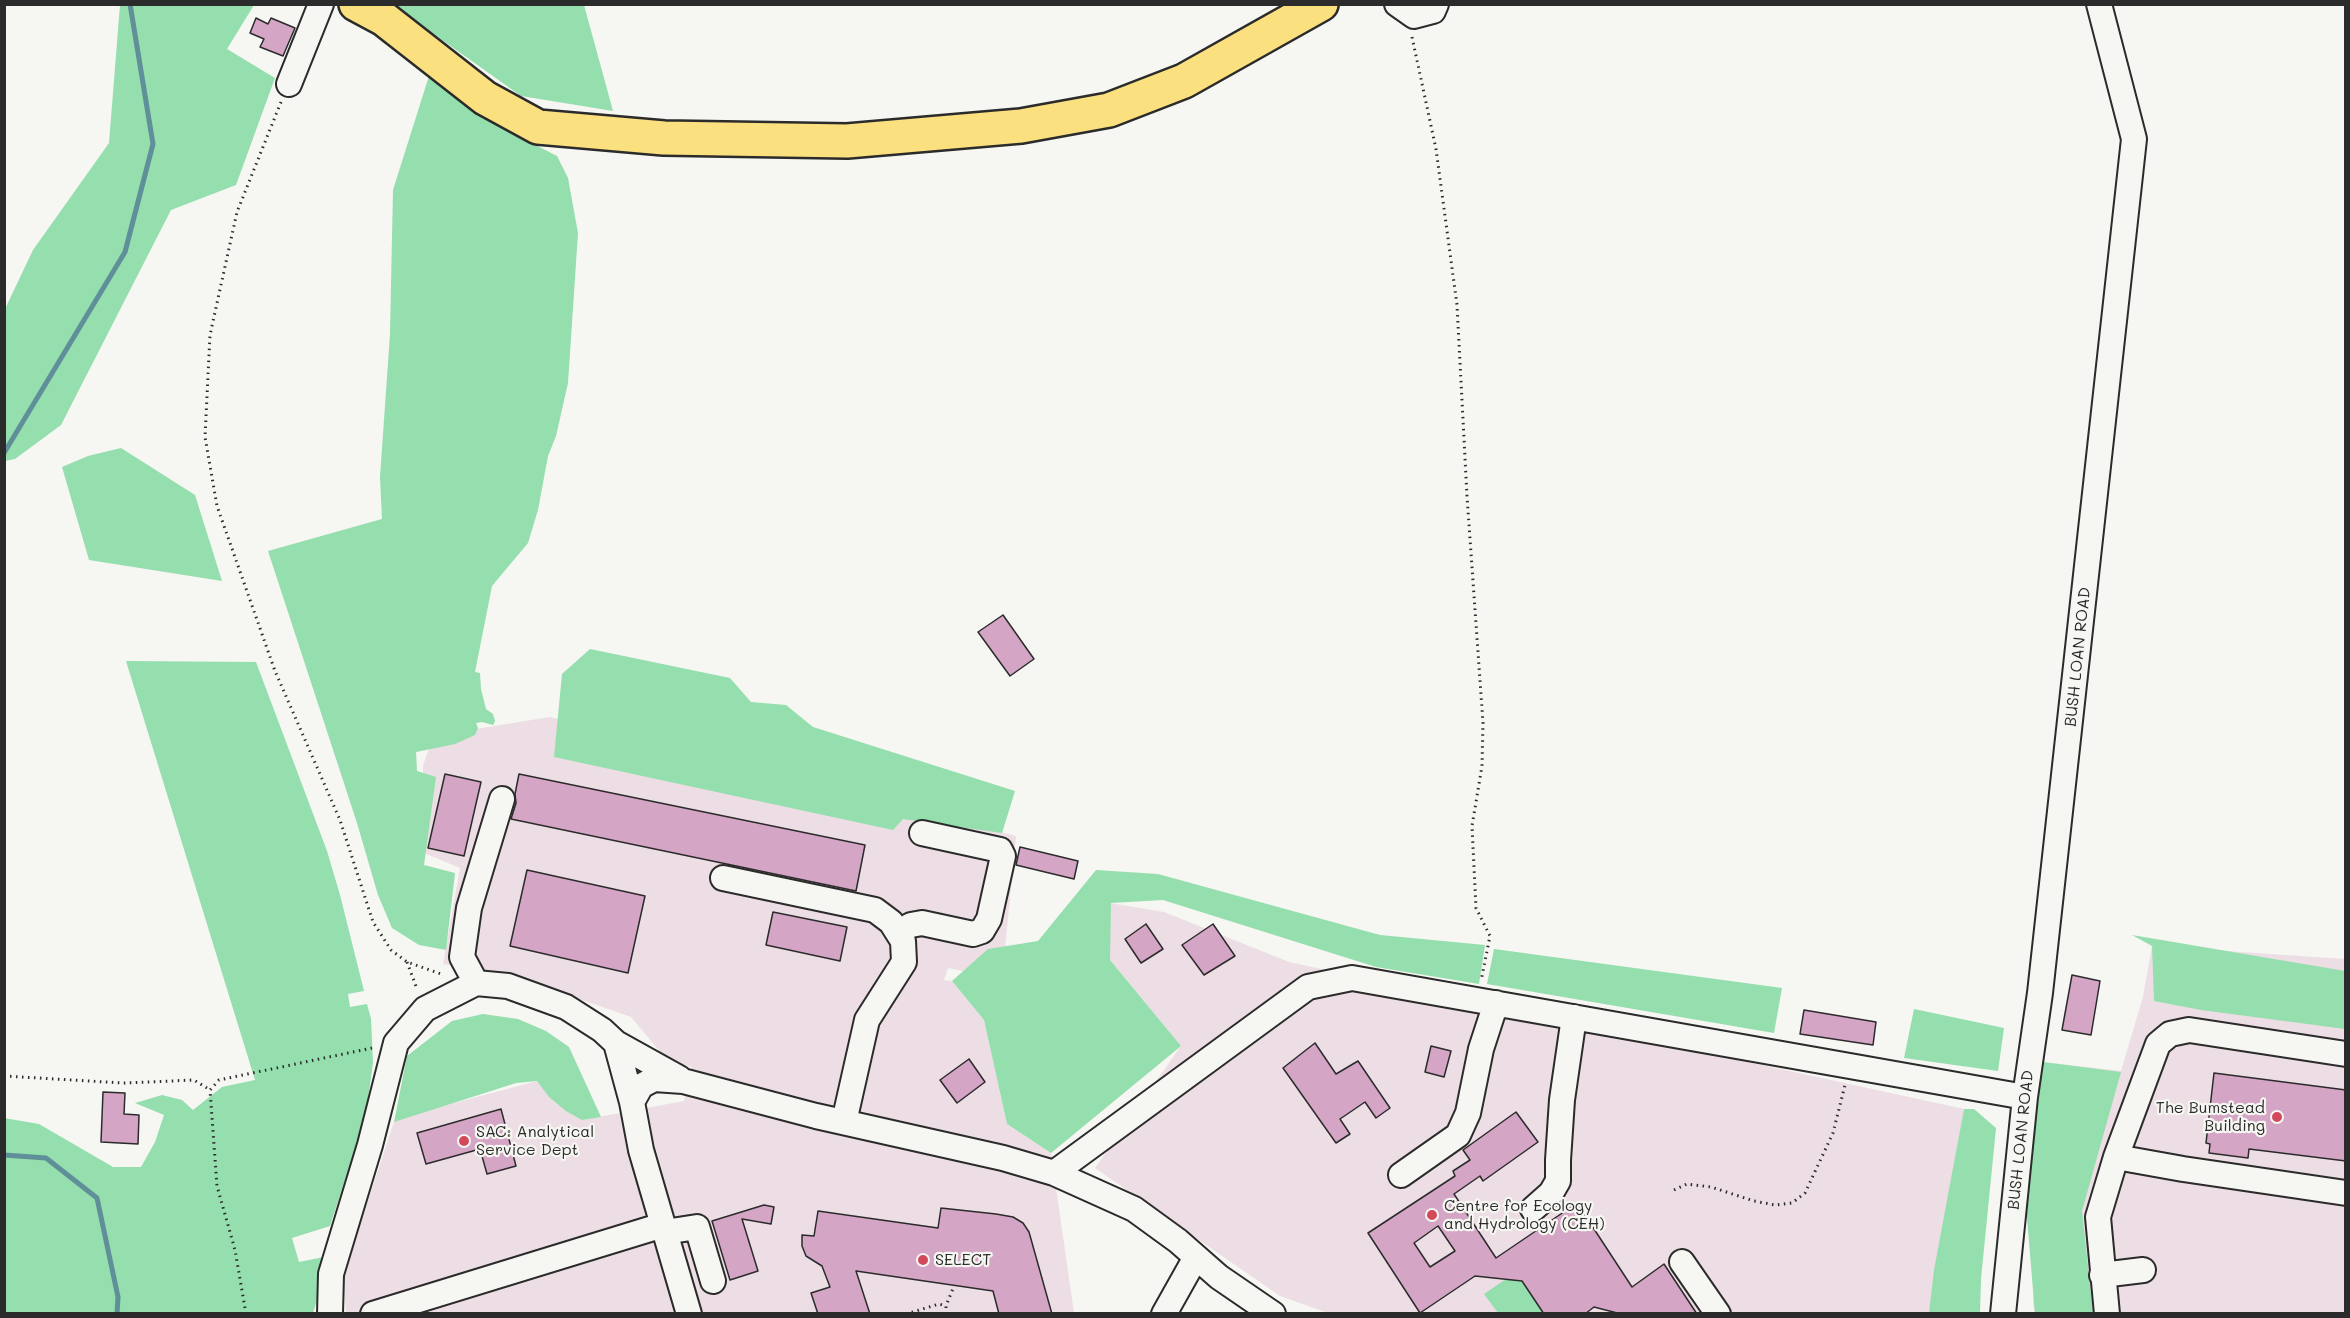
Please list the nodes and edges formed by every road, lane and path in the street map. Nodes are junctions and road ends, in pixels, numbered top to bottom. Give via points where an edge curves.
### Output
1 (321, 4) edge
2 (356, 4) edge
3 (1321, 4) edge
4 (1436, 4) edge
5 (2099, 4) edge
6 (1402, 8) edge
7 (289, 84) joint
8 (502, 799) dead end
9 (922, 833) dead end
10 (723, 878) dead end
11 (898, 932) junction
12 (407, 962) junction
13 (476, 983) junction
14 (1487, 1002) junction
15 (425, 1010) junction
16 (1574, 1017) junction
17 (396, 1043) junction
18 (616, 1044) junction
19 (2346, 1054) edge
20 (1850, 1066) junction
21 (4, 1076) edge
22 (683, 1081) junction
23 (210, 1090) junction
24 (2025, 1097) junction
25 (632, 1102) junction
26 (844, 1122) junction
27 (2116, 1156) junction
28 (1054, 1173) junction
29 (1401, 1175) dead end
30 (1674, 1190) dead end
31 (2346, 1193) edge
32 (1533, 1209) dead end
33 (664, 1229) junction
34 (1196, 1257) junction
35 (1682, 1262) dead end
36 (2144, 1270) dead end
37 (2102, 1275) junction
38 (713, 1281) dead end
39 (954, 1286) dead end
40 (946, 1306) junction
41 (246, 1314) edge
42 (330, 1314) edge
43 (374, 1314) edge
44 (689, 1314) edge
45 (906, 1314) edge
46 (946, 1314) edge
47 (1164, 1314) edge
48 (1273, 1314) edge
49 (1718, 1314) edge
50 (2003, 1314) edge
51 (2107, 1314) edge

1 - 7 street
2 - 3 highway via 393,25 485,98 538,127 664,138 847,141 1021,126 1109,110 1184,81
4 - 6 street via 1433,11 1414,16
5 - 24 street, BUSH LOAN ROAD via 2134,139 2040,993
6 - 14 path via 1436,149 1457,305 1484,723 1472,826 1476,908 1490,936
7 - 12 path via 237,212 210,335 205,436 217,506 275,671 340,820 373,922 391,950
8 - 13 street via 469,908 462,957
9 - 11 street via 1000,850 1003,856 990,919 982,931 973,934 922,923
10 - 11 street via 875,910
11 - 26 street via 903,941 904,962 867,1020
12 - 13 path
12 - 15 path
13 - 15 street
13 - 18 street via 508,986 566,1007
14 - 16 street
14 - 28 street via 1352,978 1308,987
14 - 29 street via 1468,1113 1458,1135
15 - 17 street
16 - 20 street
16 - 32 street via 1562,1100 1558,1181
17 - 23 path via 219,1080
17 - 42 street via 331,1274
18 - 22 street
18 - 25 street
19 - 27 street via 2189,1030 2170,1034 2158,1044
20 - 24 street
20 - 30 path via 1833,1133 1805,1193 1792,1203 1775,1205 1687,1184
21 - 23 path via 123,1083 194,1080
22 - 25 street via 654,1079 641,1086
22 - 26 street
23 - 41 path via 217,1186 235,1250
24 - 50 street, BUSH LOAN ROAD
25 - 33 street via 641,1150
26 - 28 street
27 - 31 street
27 - 37 street via 2098,1216
28 - 34 street via 1134,1209
33 - 38 street via 698,1227
33 - 43 street
33 - 44 street
34 - 47 street
34 - 48 street
35 - 49 street
36 - 37 street
37 - 51 street
39 - 40 path
40 - 45 path via 939,1304
40 - 46 path

